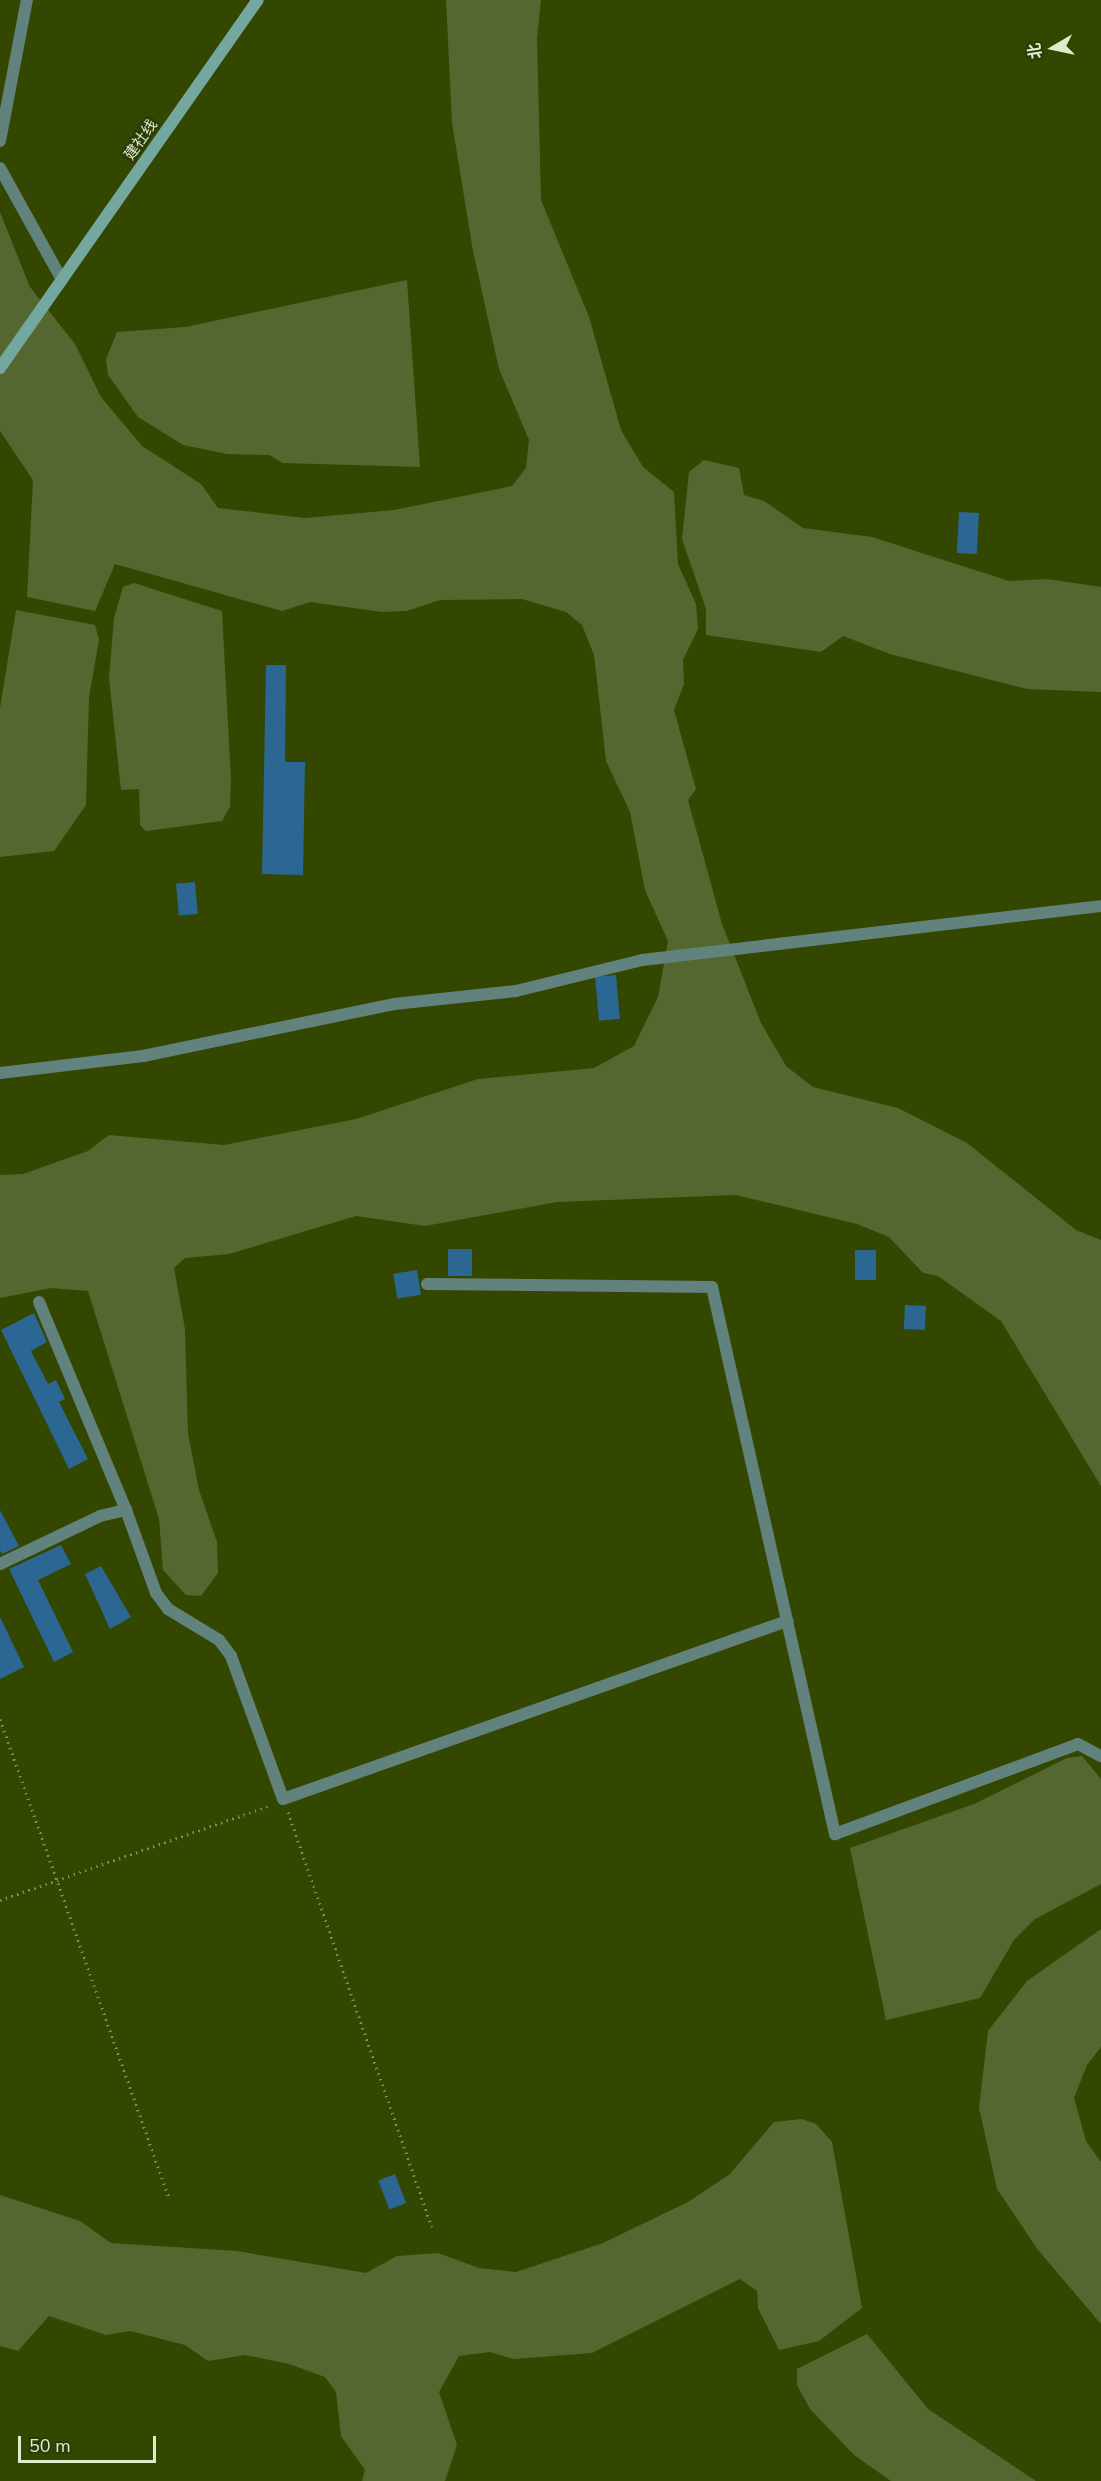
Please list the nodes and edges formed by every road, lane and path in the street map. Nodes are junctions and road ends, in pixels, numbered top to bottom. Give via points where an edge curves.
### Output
1 (27, 0) edge
2 (258, 0) edge
3 (0, 141) edge
4 (0, 168) edge
5 (62, 280) junction
6 (0, 368) edge
7 (1101, 906) edge
8 (0, 1073) edge
9 (427, 1284) dead end
10 (39, 1302) dead end
11 (126, 1510) junction
12 (0, 1564) edge
13 (788, 1621) junction
14 (0, 1719) edge
15 (1101, 1756) edge
16 (283, 1799) junction
17 (57, 1880) junction
18 (0, 1900) edge
19 (169, 2198) dead end
20 (432, 2227) dead end

1 - 3 street
2 - 5 main road, 建社线
4 - 5 street
5 - 6 main road, 建社线
7 - 8 street via 642,960 516,991 394,1004 143,1056
9 - 13 street via 712,1287
10 - 11 street
11 - 12 street via 100,1515
11 - 16 street via 162,1601 219,1640 231,1656
13 - 15 street via 835,1834 1078,1744
13 - 16 street
14 - 17 path
16 - 17 path
16 - 20 path
17 - 18 path
17 - 19 path

